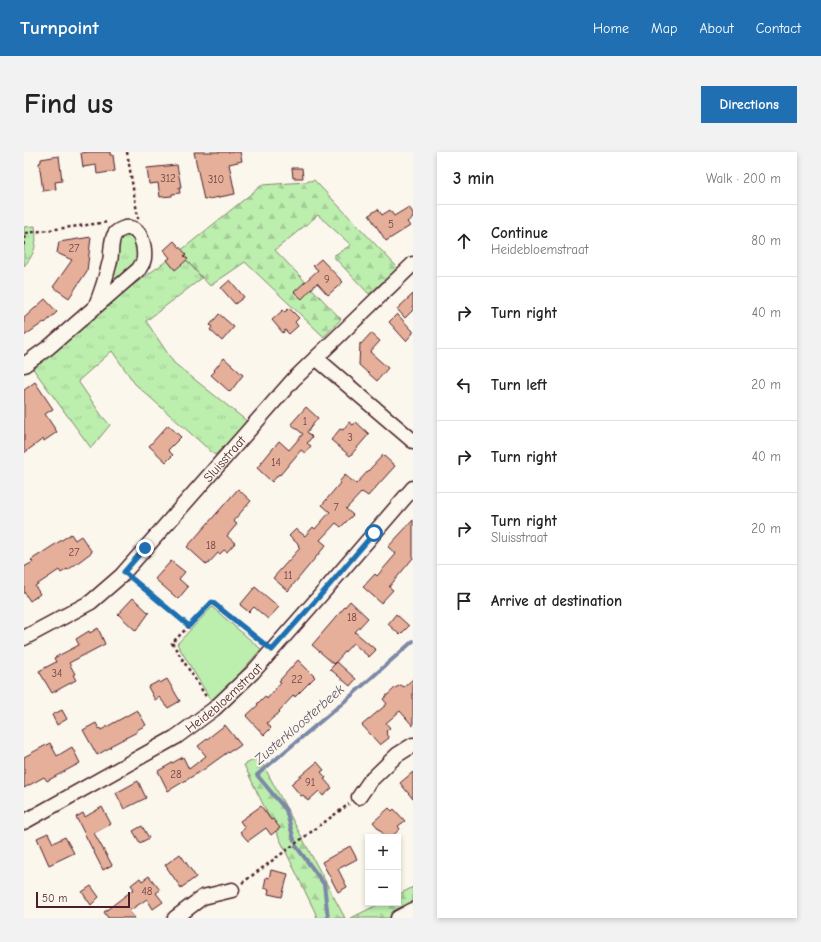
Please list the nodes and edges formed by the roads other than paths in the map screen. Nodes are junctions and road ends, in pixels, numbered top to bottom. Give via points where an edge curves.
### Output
1 (413, 264) edge
2 (96, 306) junction
3 (316, 358) junction
4 (24, 365) edge
5 (413, 441) edge
6 (413, 488) edge
7 (24, 638) edge
8 (413, 744) edge
9 (359, 797) road end
10 (24, 822) edge
11 (232, 890) road end
12 (413, 910) edge
13 (175, 918) edge
14 (398, 918) edge

1 - 3 street, Sluisstraat
2 - 2 street via 111,259 115,234 126,228 136,230 142,241 143,263
2 - 4 street
3 - 5 street
3 - 7 street, Sluisstraat via 293,380 124,572 91,602
6 - 10 street, Heidebloemstraat via 253,672 214,709 176,737
8 - 9 street via 397,755 370,781
11 - 13 street via 203,897
12 - 14 street

